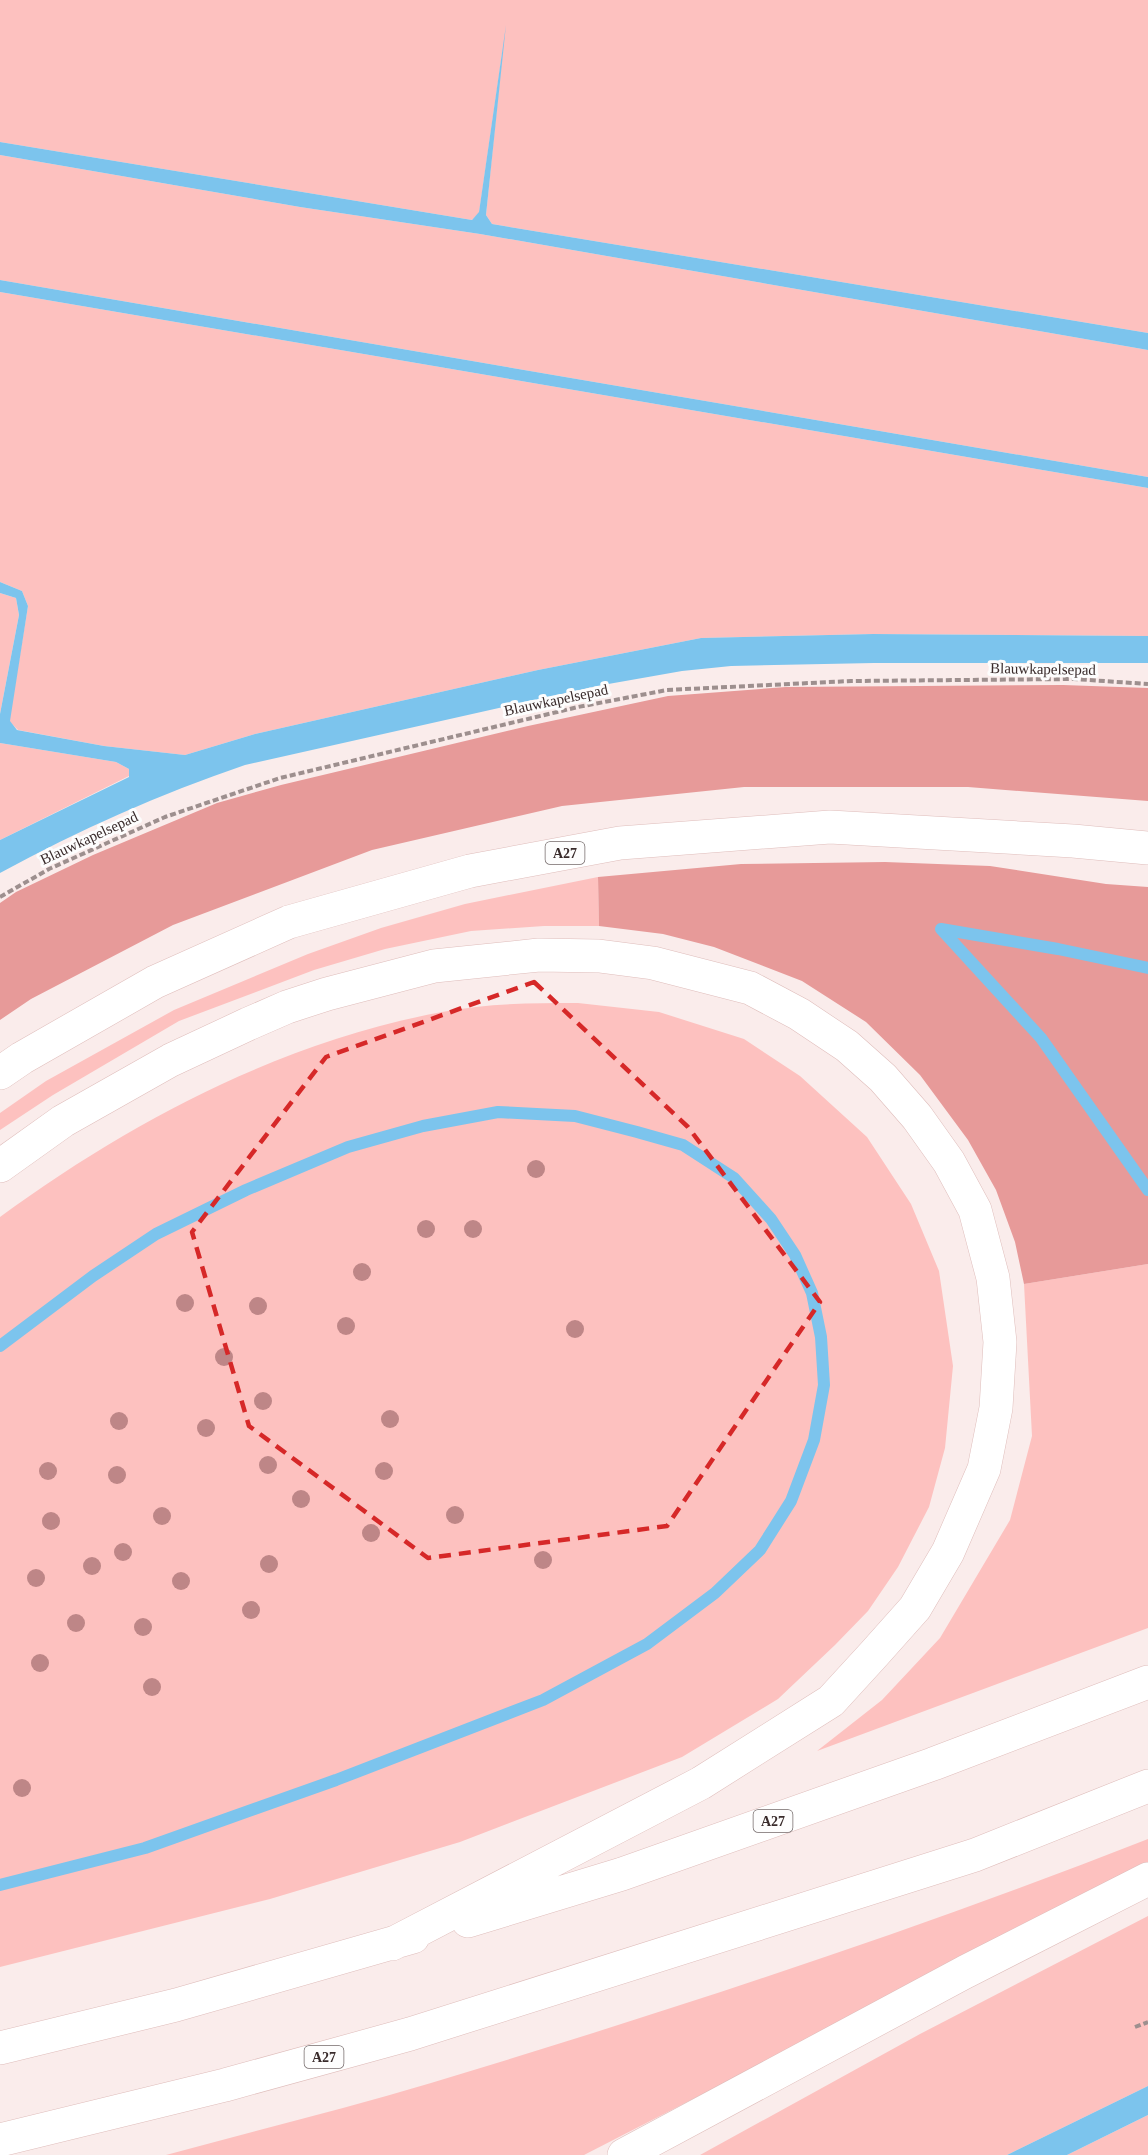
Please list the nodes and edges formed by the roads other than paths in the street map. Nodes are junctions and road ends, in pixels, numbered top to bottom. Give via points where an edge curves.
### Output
1 (1148, 848) edge
2 (0, 1073) edge
3 (0, 1166) edge
4 (1148, 1682) edge
5 (1148, 1786) edge
6 (1148, 1879) edge
7 (392, 1944) junction
8 (0, 2048) edge
9 (0, 2140) edge
10 (624, 2155) edge

1 - 2 highway, A27 via 830,827 620,843 470,871 289,922 155,982
3 - 7 highway, A27 via 63,1121 171,1060 287,1007 434,966 539,955 599,956 653,963 750,988 847,1046 883,1078 917,1117 949,1162 975,1210 993,1278 1000,1342 996,1408 984,1469 948,1552 915,1608 831,1701 811,1714 701,1783
4 - 7 highway, A27 via 933,1764 622,1874
5 - 9 highway, A27 via 975,1855 410,2034 225,2085
6 - 10 highway
7 - 8 highway, A27 via 176,2005

